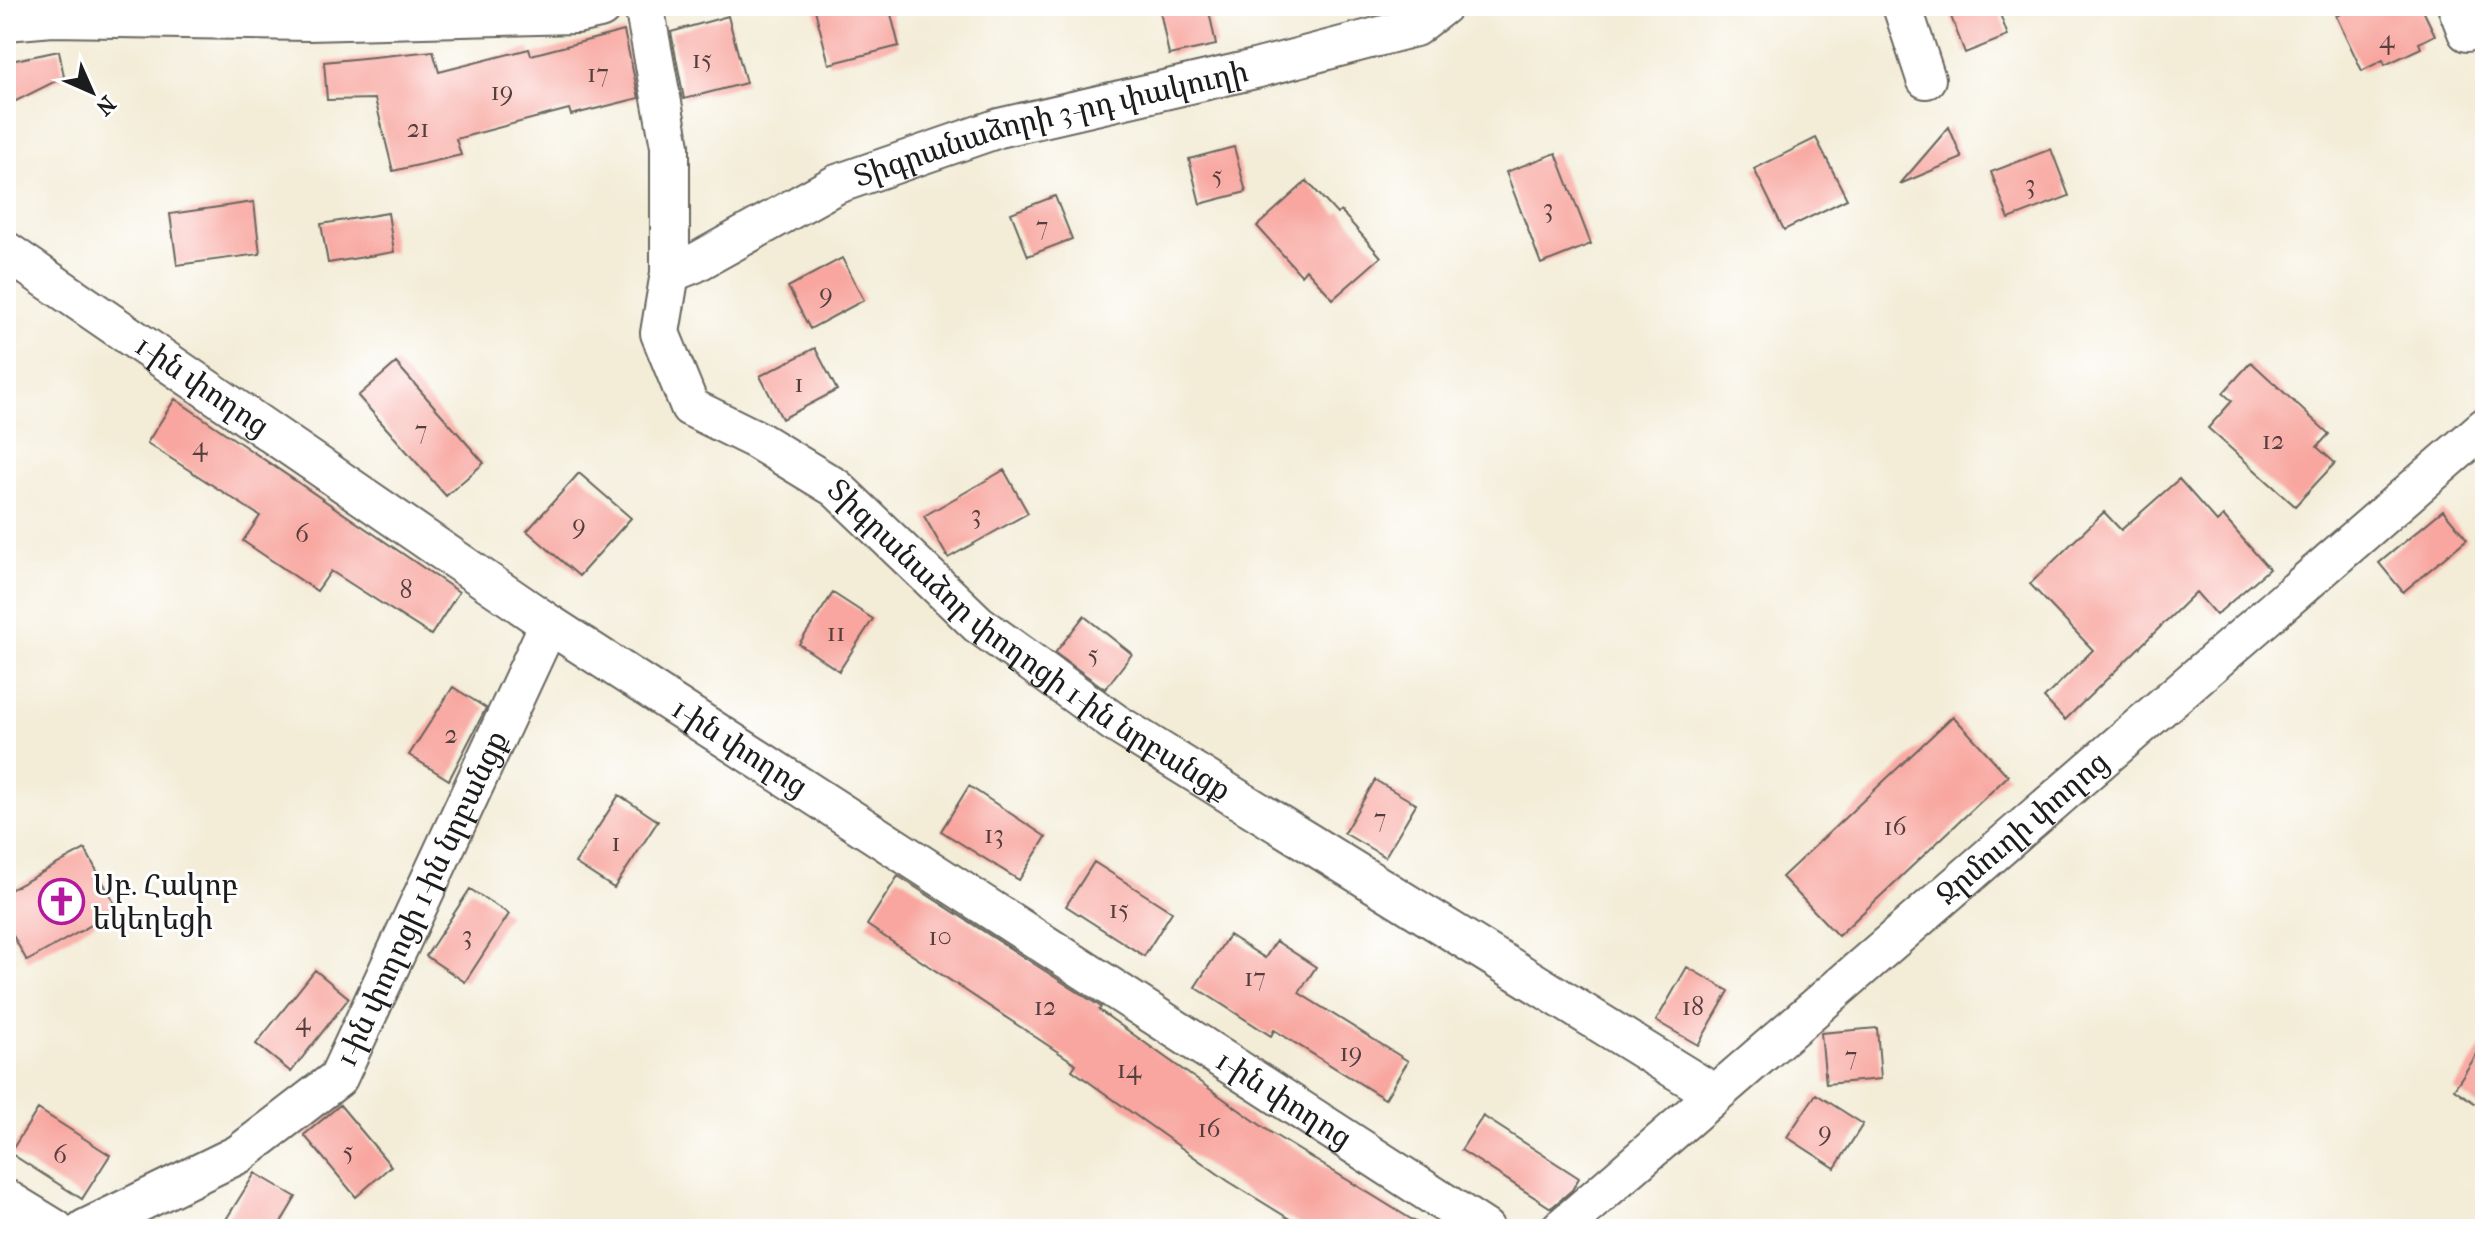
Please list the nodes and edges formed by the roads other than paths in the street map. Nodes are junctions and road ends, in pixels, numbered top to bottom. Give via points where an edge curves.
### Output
1 (599, 6) edge
2 (644, 6) edge
3 (1442, 6) edge
4 (1902, 6) edge
5 (6, 18) edge
6 (1926, 79) dead end
7 (6, 251) edge
8 (670, 273) junction
9 (2485, 427) edge
10 (549, 624) junction
11 (1715, 1094) junction
12 (6, 1199) edge
13 (55, 1229) edge
14 (85, 1229) edge
15 (1485, 1229) edge
16 (1560, 1229) edge

1 - 5 main road via 576,11 308,18
2 - 8 street, Տիգրանաձոր փողոցի 1-ին նրբանցք via 670,146
3 - 8 street, Տիգրանաձորի 3-րդ փակուղի via 1415,27 999,128 940,148 837,184
4 - 6 street
7 - 10 street, 1-ին փողոց
8 - 11 street, Տիգրանաձոր փողոցի 1-ին նրբանցք via 660,333 690,407 836,488 978,624 1115,723
9 - 11 street, Ջրմուղի փողոց
10 - 14 street, 1-ին փողոցի 1-ին նրբանցք via 338,1078 239,1154
10 - 15 street, 1-ին փողոց
11 - 16 street, Ջրմուղի փողոց
12 - 13 street

